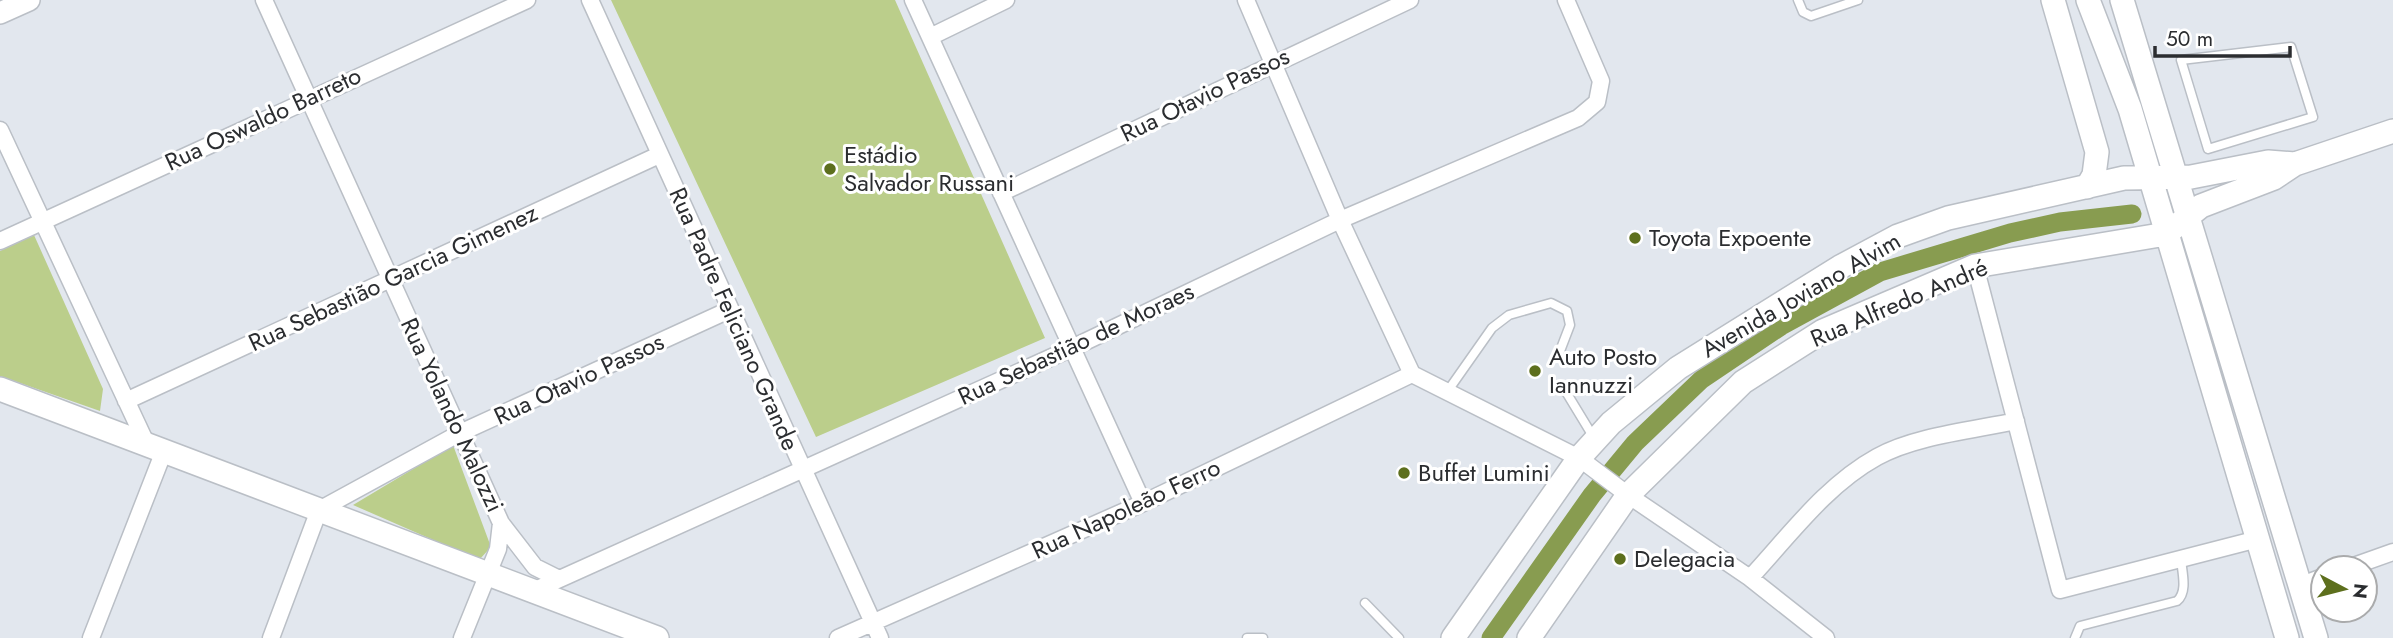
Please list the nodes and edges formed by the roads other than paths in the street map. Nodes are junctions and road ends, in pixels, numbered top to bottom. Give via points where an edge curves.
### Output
1 (29, 0) edge
2 (264, 0) edge
3 (527, 0) edge
4 (590, 0) edge
5 (913, 0) edge
6 (1006, 0) edge
7 (1245, 0) edge
8 (1410, 0) edge
9 (1566, 0) edge
10 (1798, 0) edge
11 (1858, 0) edge
12 (2053, 0) edge
13 (2088, 0) edge
14 (2122, 0) edge
15 (0, 13) edge
16 (930, 37) junction
17 (2181, 60) joint
18 (1274, 62) junction
19 (309, 97) junction
20 (0, 130) edge
21 (2393, 131) edge
22 (659, 155) junction
23 (2295, 164) junction
24 (2149, 177) junction
25 (2176, 178) junction
26 (2087, 187) junction
27 (1001, 193) junction
28 (2187, 217) junction
29 (1340, 220) junction
30 (43, 221) junction
31 (2165, 234) junction
32 (0, 241) edge
33 (1975, 266) junction
34 (389, 279) junction
35 (729, 310) junction
36 (1072, 348) junction
37 (1560, 351) dead end
38 (1412, 374) junction
39 (1563, 387) dead end
40 (0, 389) edge
41 (1447, 392) junction
42 (126, 401) junction
43 (2016, 421) junction
44 (460, 433) junction
45 (1595, 441) junction
46 (155, 448) junction
47 (1587, 464) junction
48 (802, 468) junction
49 (1624, 492) junction
50 (1143, 503) junction
51 (319, 510) junction
52 (501, 523) junction
53 (2258, 539) junction
54 (2181, 559) junction
55 (486, 573) junction
56 (1751, 578) junction
57 (559, 579) junction
58 (2309, 582) edge
59 (2299, 586) junction
60 (533, 591) junction
61 (1365, 603) dead end
62 (872, 622) junction
63 (650, 637) edge
64 (91, 638) edge
65 (271, 638) edge
66 (462, 638) edge
67 (838, 638) edge
68 (880, 638) edge
69 (1247, 638) edge
70 (1262, 638) edge
71 (1399, 638) edge
72 (1453, 638) edge
73 (1529, 638) edge
74 (1826, 638) edge
75 (2075, 638) edge
76 (2287, 638) edge
77 (2316, 638) edge

1 - 15 street
2 - 19 street, Rua Yolando Malozzi
3 - 19 street, Rua Oswaldo Barreto
4 - 22 street, Rua Padre Feliciano Grande
5 - 16 street
6 - 16 street
7 - 18 street
8 - 18 street, Rua Otavio Passos
9 - 29 street, Rua Sebastião de Moraes via 1601,81 1597,102 1578,118
10 - 11 lane via 1803,12 1811,16
12 - 26 main road via 2097,152
13 - 24 main road via 2130,109
14 - 25 main road
16 - 27 street
17 - 17 lane via 2208,149 2312,117 2291,47
18 - 27 street, Rua Otavio Passos
18 - 29 street
19 - 30 street, Rua Oswaldo Barreto
19 - 34 street, Rua Yolando Malozzi
20 - 30 street
21 - 23 main road, Avenida Joviano Alvim
22 - 34 street, Rua Sebastião Garcia Gimenez
22 - 35 street, Rua Padre Feliciano Grande
23 - 25 main road, Avenida Joviano Alvim via 2268,163
23 - 28 main road, Rua Alfredo André via 2274,178 2201,206
24 - 25 main road, Avenida Joviano Alvim
24 - 26 main road, Avenida Joviano Alvim
24 - 31 main road
25 - 28 main road
26 - 45 main road, Avenida Joviano Alvim via 1948,218 1898,236 1780,302 1678,368
27 - 36 street
28 - 31 main road, Rua Alfredo André
28 - 59 main road
29 - 36 street, Rua Sebastião de Moraes
29 - 38 street
30 - 32 street, Rua Oswaldo Barreto
30 - 42 street
31 - 33 main road, Rua Alfredo André
31 - 53 main road
33 - 43 street
33 - 49 main road, Rua Alfredo André via 1823,331 1743,382
34 - 42 street, Rua Sebastião Garcia Gimenez
34 - 44 street, Rua Yolando Malozzi
35 - 44 street, Rua Otavio Passos
35 - 48 street, Rua Padre Feliciano Grande
36 - 48 street, Rua Sebastião de Moraes
36 - 50 street
37 - 41 lane via 1570,325 1567,311 1552,303 1509,315 1492,328
38 - 41 street
38 - 50 street, Rua Napoleão Ferro
39 - 45 lane
40 - 46 main road
41 - 47 street
42 - 46 street
43 - 54 street via 2060,590
43 - 56 street via 1879,455 1842,478
44 - 51 street, Rua Otavio Passos
44 - 52 street, Rua Yolando Malozzi
45 - 47 main road, Avenida Joviano Alvim
46 - 51 main road
46 - 64 street
47 - 49 street
47 - 72 main road, Avenida Joviano Alvim
48 - 57 street, Rua Sebastião de Moraes
48 - 62 street, Rua Padre Feliciano Grande
49 - 56 street
49 - 73 main road, Rua Alfredo André
50 - 62 street, Rua Napoleão Ferro
51 - 55 main road
51 - 65 street
52 - 55 street, Rua Yolando Malozzi via 498,549
52 - 57 street, Rua Yolando Malozzi via 535,567
53 - 54 street
53 - 76 main road
54 - 75 lane via 2182,597 2080,626
55 - 60 main road
55 - 66 street, Rua Yolando Malozzi
56 - 74 street
57 - 60 street, Rua Sebastião de Moraes
58 - 59 street
59 - 77 main road
60 - 63 main road
61 - 71 lane
62 - 67 street, Rua Napoleão Ferro
62 - 68 street, Rua Padre Feliciano Grande
69 - 70 lane

